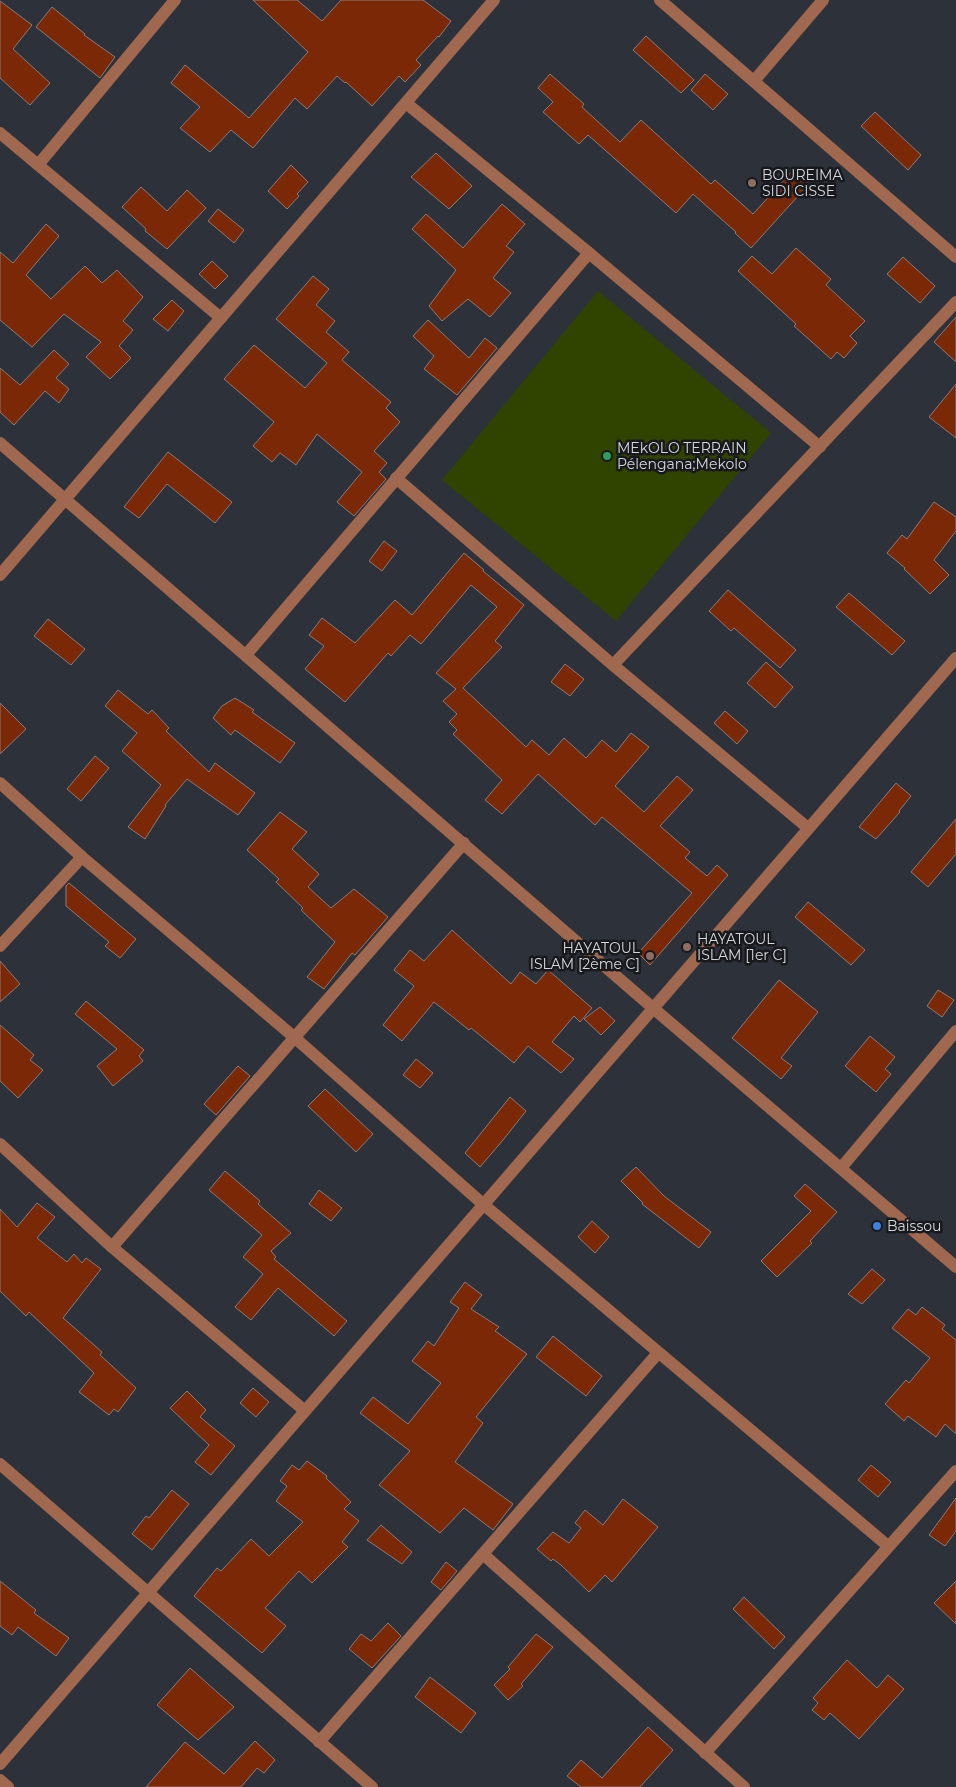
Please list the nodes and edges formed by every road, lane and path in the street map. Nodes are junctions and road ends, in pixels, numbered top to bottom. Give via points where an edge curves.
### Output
1 (175, 0) edge
2 (494, 0) edge
3 (660, 0) edge
4 (823, 0) edge
5 (754, 82) junction
6 (406, 103) junction
7 (0, 133) edge
8 (38, 164) junction
9 (589, 253) junction
10 (956, 257) edge
11 (956, 302) edge
12 (221, 318) junction
13 (0, 443) edge
14 (820, 447) junction
15 (396, 478) junction
16 (66, 500) junction
17 (0, 575) edge
18 (246, 655) junction
19 (956, 658) edge
20 (613, 665) junction
21 (0, 783) edge
22 (808, 828) junction
23 (464, 843) junction
24 (82, 857) junction
25 (0, 946) edge
26 (654, 1008) junction
27 (956, 1031) edge
28 (294, 1037) junction
29 (0, 1144) edge
30 (841, 1168) junction
31 (484, 1204) junction
32 (112, 1247) junction
33 (956, 1267) edge
34 (658, 1353) junction
35 (305, 1411) junction
36 (0, 1464) edge
37 (956, 1471) edge
38 (888, 1546) junction
39 (483, 1554) junction
40 (148, 1594) junction
41 (319, 1742) junction
42 (705, 1753) junction
43 (0, 1764) edge
44 (0, 1780) edge
45 (8, 1787) edge
46 (372, 1787) edge
47 (744, 1787) edge

1 - 8 street
2 - 6 street
3 - 5 street
4 - 5 street
5 - 10 street
6 - 9 street
6 - 12 street
7 - 8 street
8 - 12 street
9 - 14 street
9 - 15 street
11 - 14 street
12 - 16 street
13 - 16 street
14 - 20 street
15 - 18 street
15 - 20 street
16 - 17 street
16 - 18 street
18 - 23 street
19 - 22 street
20 - 22 street
21 - 24 street
22 - 26 street
23 - 26 street
23 - 28 street
24 - 25 street
24 - 28 street
26 - 30 street
26 - 31 street
27 - 30 street
28 - 31 street
28 - 32 street
29 - 32 street
30 - 33 street
31 - 34 street
31 - 35 street
32 - 35 street
34 - 38 street
34 - 39 street
35 - 40 street
36 - 40 street
37 - 38 street
38 - 42 street
39 - 41 street
39 - 42 street
40 - 41 street
40 - 43 street
41 - 46 street
42 - 47 street
44 - 45 street

